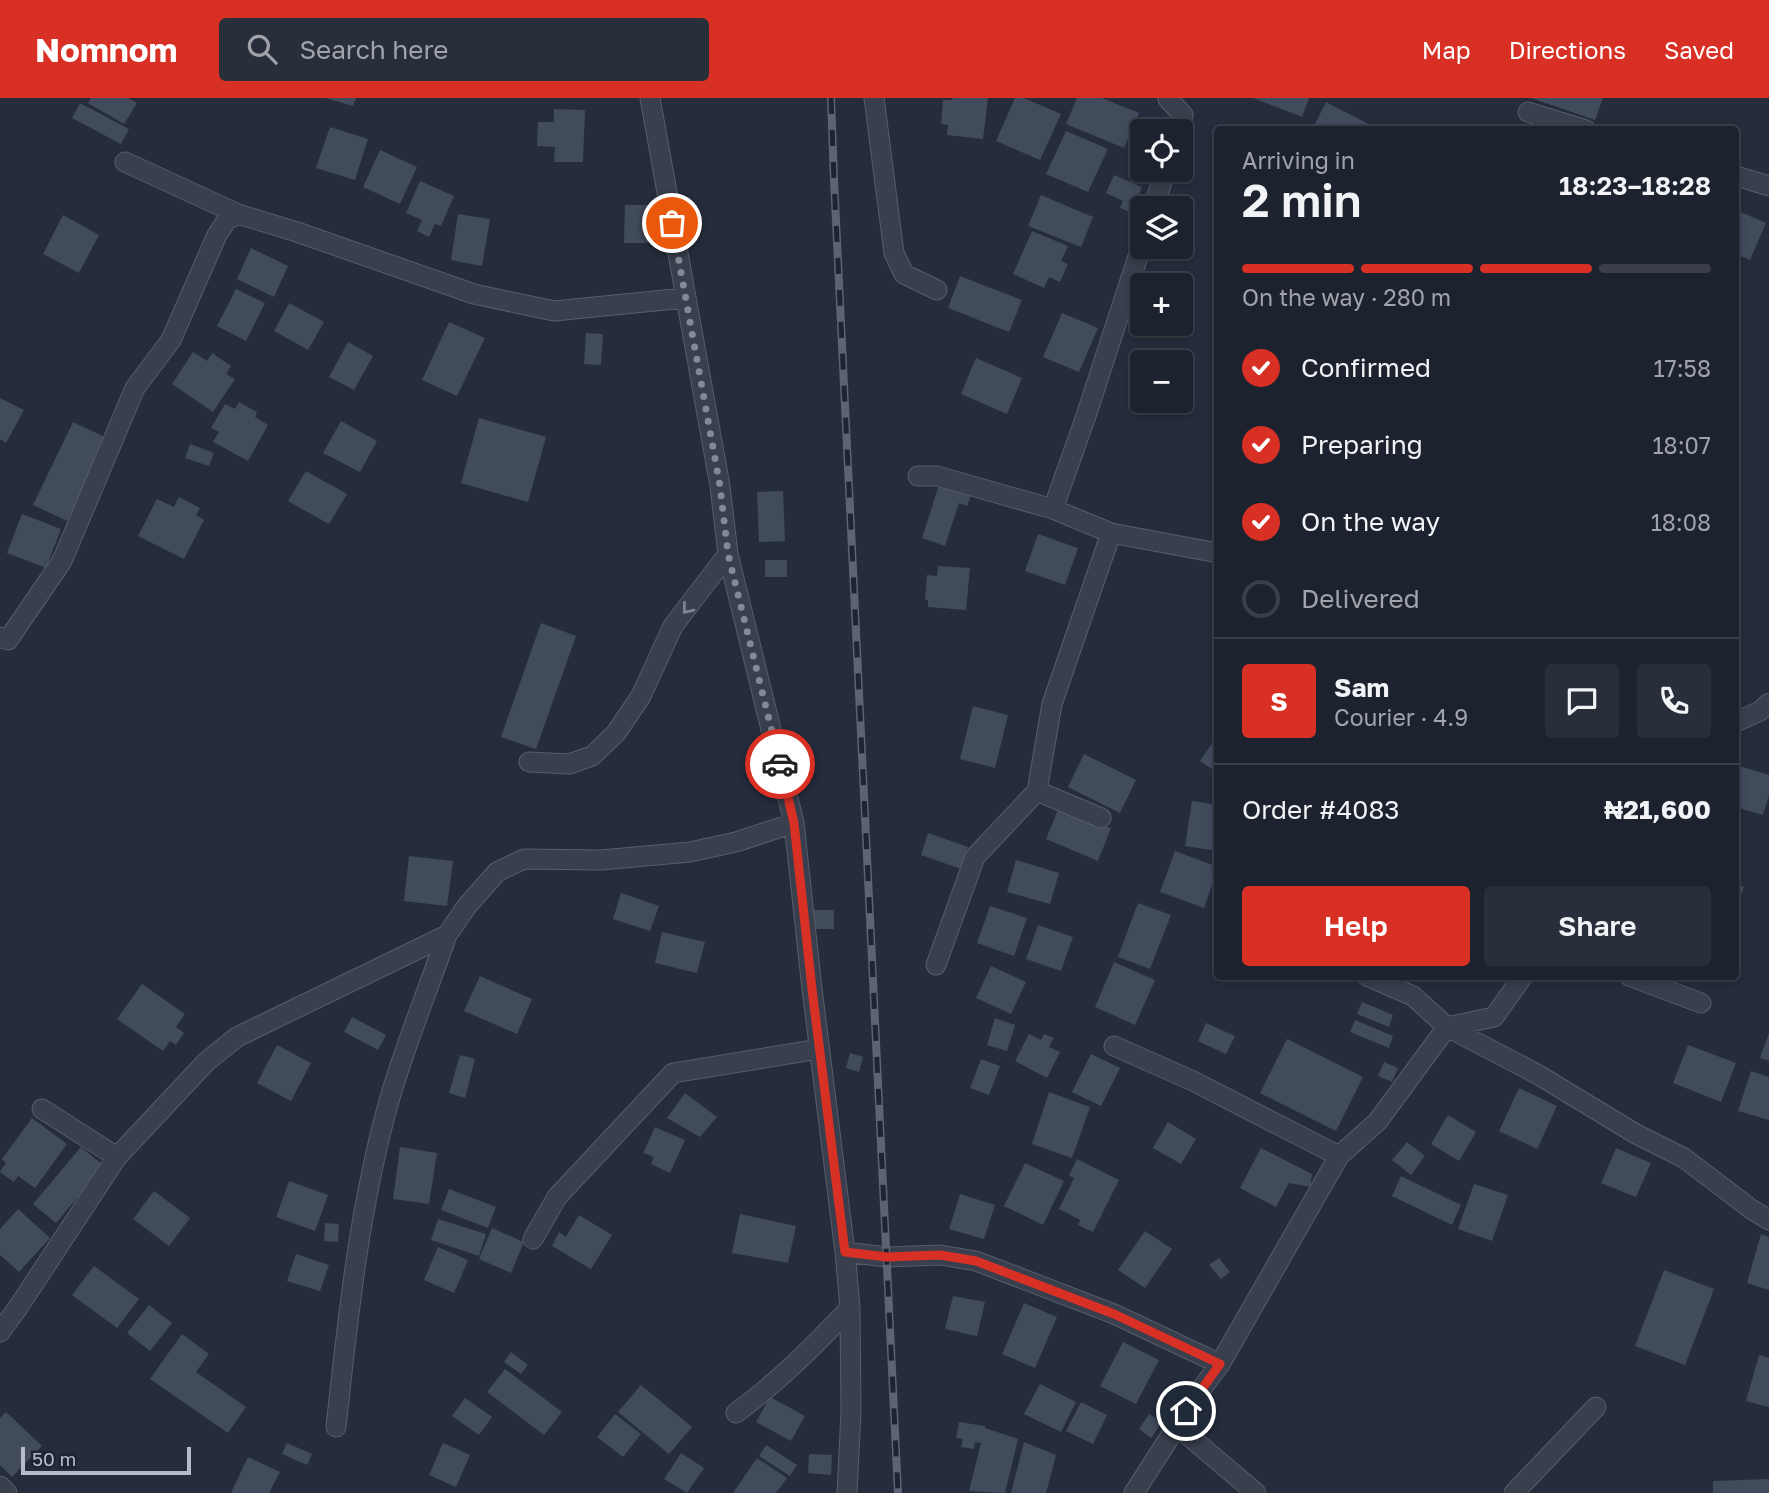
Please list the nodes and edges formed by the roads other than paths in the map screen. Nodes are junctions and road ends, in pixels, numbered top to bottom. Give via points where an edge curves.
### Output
1 (650, 98) edge
2 (874, 98) edge
3 (1168, 98) edge
4 (1528, 112) dead end
5 (1182, 119) edge
6 (1573, 126) edge
7 (125, 162) dead end
8 (1739, 177) edge
9 (1769, 186) edge
10 (237, 214) junction
11 (1137, 259) edge
12 (937, 290) dead end
13 (685, 298) junction
14 (918, 476) dead end
15 (1053, 509) junction
16 (1111, 533) junction
17 (1214, 552) edge
18 (728, 554) junction
19 (0, 636) edge
20 (1766, 712) edge
21 (1739, 721) edge
22 (529, 762) dead end
23 (1037, 791) junction
24 (1101, 818) dead end
25 (794, 823) junction
26 (447, 935) junction
27 (936, 965) dead end
28 (1376, 980) edge
29 (1403, 980) edge
30 (1520, 980) edge
31 (1640, 980) edge
32 (1413, 996) junction
33 (1701, 1003) dead end
34 (1447, 1027) junction
35 (1114, 1046) dead end
36 (819, 1049) junction
37 (42, 1109) dead end
38 (1339, 1156) junction
39 (117, 1157) junction
40 (1769, 1220) edge
41 (533, 1239) dead end
42 (845, 1252) junction
43 (850, 1308) junction
44 (0, 1332) edge
45 (1220, 1364) junction
46 (1596, 1407) dead end
47 (736, 1413) dead end
48 (1177, 1426) junction
49 (336, 1427) dead end
50 (0, 1486) edge
51 (7, 1493) edge
52 (848, 1493) edge
53 (1134, 1493) edge
54 (1256, 1493) edge
55 (1514, 1493) edge

1 - 13 street
2 - 12 street via 894,253 904,274
3 - 5 street
4 - 6 street
7 - 10 street
8 - 9 street
10 - 13 street via 474,294 554,312
10 - 19 street via 217,235 171,340 135,388 62,561 8,640
11 - 15 street
13 - 18 street
14 - 15 street via 937,475
15 - 16 street
16 - 17 street
16 - 23 street via 1052,704
18 -> 22 street via 673,626 641,696 616,733 592,757 569,764
18 - 25 street
20 - 21 street
23 - 24 street
23 - 27 street via 975,857
25 - 26 street via 690,852 601,860 524,859 497,872
25 - 36 street
26 - 39 street via 237,1037 206,1062
26 - 49 street via 389,1100 363,1209
28 - 32 street
29 - 32 street
30 - 34 street via 1494,1017
31 - 33 street
32 - 34 street
34 - 38 street via 1378,1121
34 - 40 street via 1684,1158
35 - 38 street
36 - 41 street via 673,1073 557,1197
36 - 42 street
37 - 39 street
38 - 45 street
39 - 44 street
42 - 43 street
42 - 45 street via 887,1257 940,1255 976,1261 1114,1314
43 - 47 street via 796,1364
43 - 52 street
45 - 48 street
46 - 55 street
48 - 53 street
48 - 54 street
50 - 51 street

